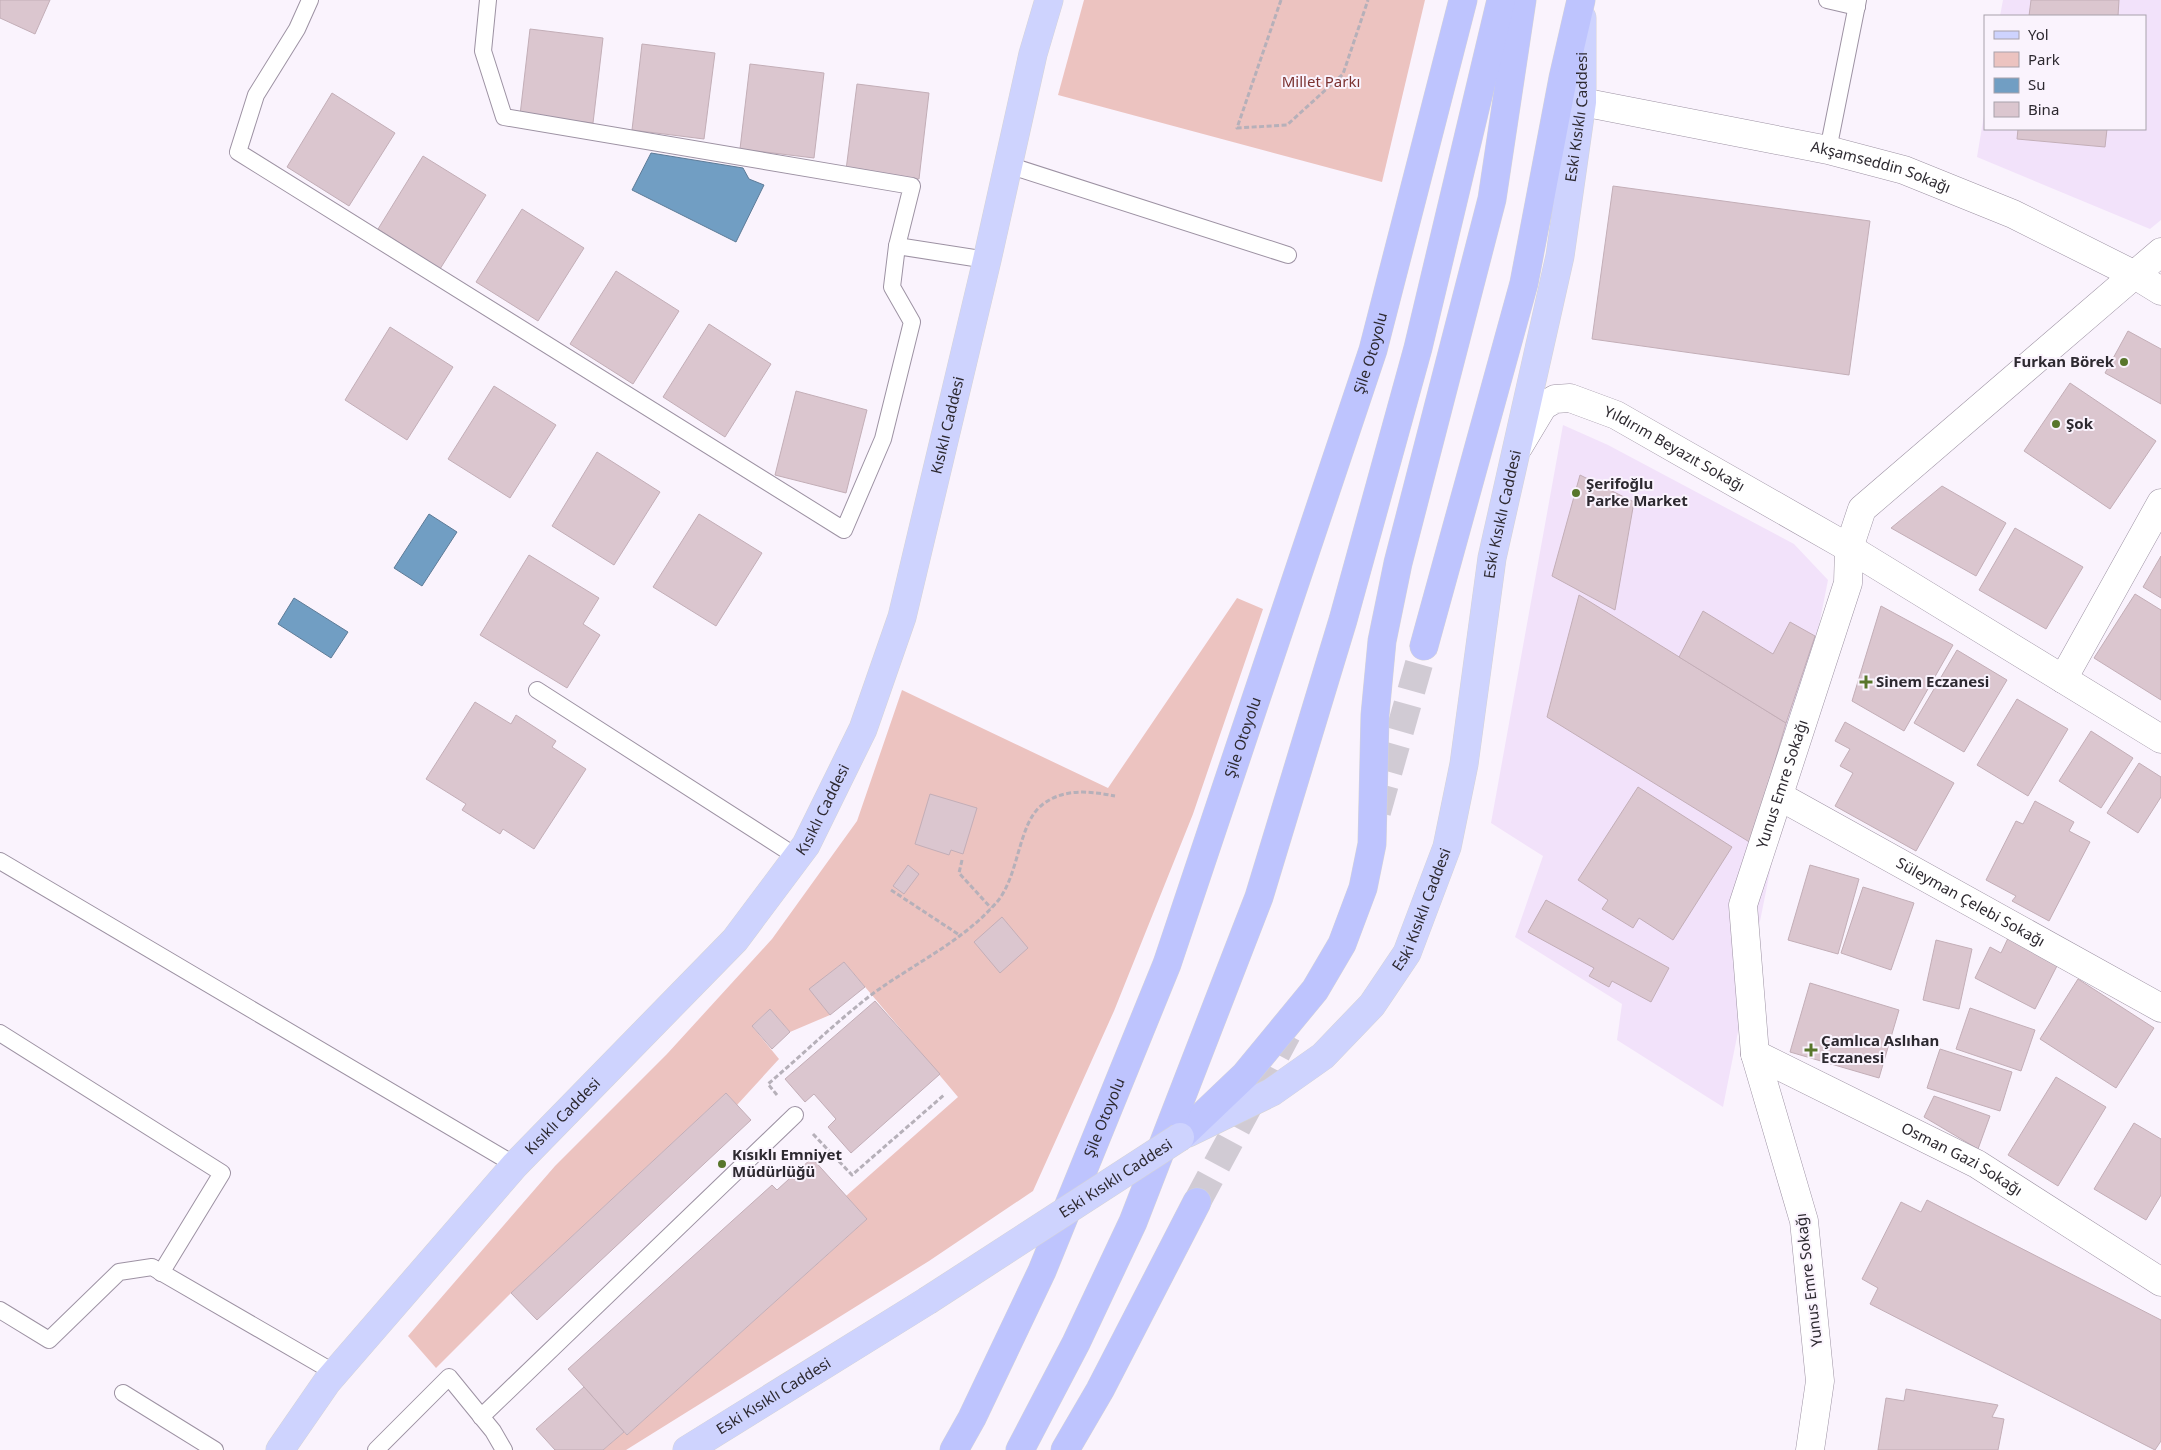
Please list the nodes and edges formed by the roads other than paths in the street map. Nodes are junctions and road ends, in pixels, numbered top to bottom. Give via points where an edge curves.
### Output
1 (310, 0) edge
2 (488, 0) edge
3 (1048, 0) edge
4 (1463, 0) edge
5 (1501, 0) edge
6 (1522, 0) edge
7 (1582, 0) edge
8 (1827, 0) edge
9 (1857, 3) edge
10 (1582, 102) junction
11 (1828, 150) junction
12 (1008, 165) junction
13 (897, 246) junction
14 (2161, 252) edge
15 (1288, 254) dead end
16 (987, 260) junction
17 (2134, 274) junction
18 (2161, 291) edge
19 (1515, 452) junction
20 (2161, 503) edge
21 (1849, 548) junction
22 (1424, 646) tunnel mouth
23 (2062, 679) junction
24 (537, 690) dead end
25 (2161, 740) edge
26 (1779, 796) junction
27 (797, 857) junction
28 (0, 861) edge
29 (2161, 1008) edge
30 (0, 1033) edge
31 (1755, 1054) junction
32 (795, 1115) road end
33 (1180, 1137) junction
34 (515, 1165) junction
35 (1197, 1202) tunnel mouth
36 (161, 1273) junction
37 (2161, 1282) edge
38 (0, 1310) edge
39 (335, 1373) junction
40 (123, 1393) dead end
41 (481, 1417) junction
42 (215, 1450) edge
43 (280, 1450) edge
44 (376, 1450) edge
45 (504, 1450) edge
46 (687, 1450) edge
47 (954, 1450) edge
48 (1020, 1450) edge
49 (1065, 1450) edge
50 (1810, 1450) edge

1 - 13 lane via 297,29 256,95 238,152 844,530 883,439 912,322 892,287
2 - 13 lane via 483,51 504,118 912,186
3 - 12 main road, Kısıklı Caddesi
4 - 47 highway, Şile Otoyolu via 1374,350 1167,964 1042,1271
5 - 48 highway via 1418,348 1343,620 1259,897 1133,1222 1076,1343
6 - 33 highway via 1492,199 1398,563 1382,641 1375,715 1372,844 1363,888 1342,944 1315,990 1245,1075
7 - 10 main road, Eski Kısıklı Caddesi
7 - 22 highway via 1563,78 1524,284
8 - 9 lane
9 - 11 lane
10 - 11 street, Akşamseddin Sokağı
10 - 19 main road, Eski Kısıklı Caddesi via 1560,256
11 - 17 street, Akşamseddin Sokağı via 1913,174 2013,214
12 - 15 lane
12 - 16 main road, Kısıklı Caddesi
13 - 16 lane
14 - 17 street, Yunus Emre Sokağı
16 - 27 main road, Kısıklı Caddesi via 902,617 863,729
17 - 18 street, Akşamseddin Sokağı
17 - 21 street, Yunus Emre Sokağı via 1862,509
19 - 21 street, Yıldırım Beyazıt Sokağı via 1543,406 1555,399 1570,398 1616,415
19 - 33 main road, Eski Kısıklı Caddesi via 1492,558 1464,764 1447,847 1407,954 1372,1005 1323,1056 1272,1092
20 - 23 street
21 - 23 street, Yıldırım Beyazıt Sokağı
21 - 26 street, Yunus Emre Sokağı via 1848,583
23 - 25 street, Yıldırım Beyazıt Sokağı
24 - 27 lane
26 - 29 street, Süleyman Çelebi Sokağı
26 - 31 street, Yunus Emre Sokağı via 1743,906
27 - 34 main road, Kısıklı Caddesi via 735,940
28 - 34 lane
30 - 36 lane via 222,1173
31 - 37 street, Osman Gazi Sokağı via 1977,1164
31 - 50 street, Yunus Emre Sokağı via 1804,1221 1820,1381
32 - 41 lane
33 - 46 main road, Eski Kısıklı Caddesi, bridge via 927,1301
34 - 39 main road, Kısıklı Caddesi
35 - 49 highway via 1100,1390
36 - 38 lane via 152,1267 119,1272 49,1340
36 - 39 lane
39 - 43 main road, Kısıklı Caddesi
40 - 42 lane
41 - 44 lane via 449,1377
41 - 45 lane

